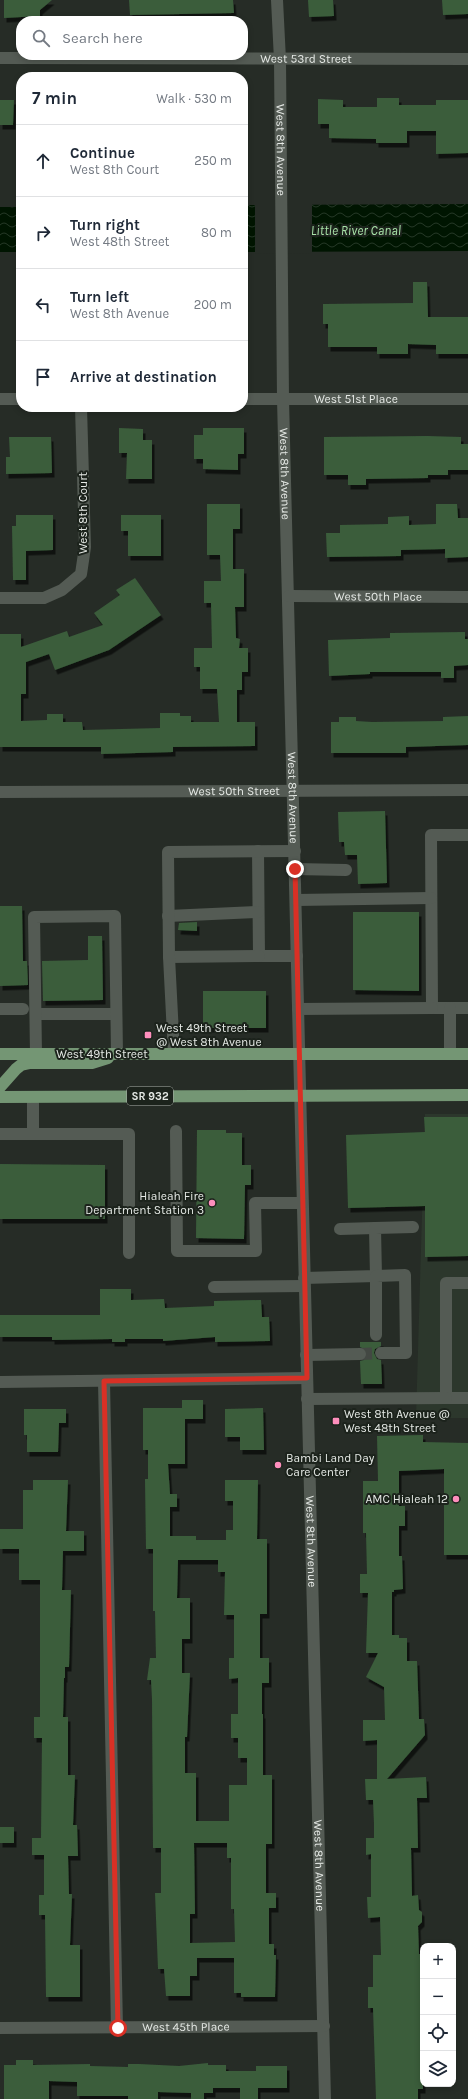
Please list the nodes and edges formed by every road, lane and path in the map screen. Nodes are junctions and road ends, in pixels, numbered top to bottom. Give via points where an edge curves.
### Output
1 (277, 0) edge
2 (0, 58) edge
3 (16, 58) edge
4 (468, 59) edge
5 (248, 60) edge
6 (280, 60) junction
7 (0, 399) edge
8 (16, 399) edge
9 (248, 399) edge
10 (468, 399) edge
11 (283, 400) junction
12 (80, 412) edge
13 (288, 596) junction
14 (468, 597) edge
15 (0, 598) edge
16 (468, 790) edge
17 (294, 791) junction
18 (0, 792) edge
19 (468, 835) edge
20 (258, 851) junction
21 (295, 851) junction
22 (295, 869) junction
23 (346, 870) dead end
24 (431, 898) junction
25 (296, 900) junction
26 (258, 912) junction
27 (168, 916) junction
28 (259, 956) junction
29 (297, 956) junction
30 (169, 957) junction
31 (432, 1008) junction
32 (450, 1008) junction
33 (468, 1008) edge
34 (0, 1009) edge
35 (23, 1009) dead end
36 (298, 1009) junction
37 (36, 1014) junction
38 (116, 1014) junction
39 (0, 1054) edge
40 (36, 1054) junction
41 (121, 1054) junction
42 (174, 1054) junction
43 (299, 1054) junction
44 (450, 1054) junction
45 (468, 1054) edge
46 (0, 1087) edge
47 (468, 1095) edge
48 (299, 1096) junction
49 (0, 1097) edge
50 (33, 1097) junction
51 (176, 1131) dead end
52 (0, 1134) edge
53 (33, 1134) junction
54 (302, 1203) junction
55 (413, 1227) dead end
56 (340, 1228) dead end
57 (375, 1228) junction
58 (129, 1252) dead end
59 (376, 1276) junction
60 (304, 1282) junction
61 (468, 1283) edge
62 (214, 1287) dead end
63 (376, 1335) dead end
64 (381, 1353) tunnel mouth
65 (360, 1354) tunnel mouth
66 (306, 1355) junction
67 (307, 1378) junction
68 (104, 1381) junction
69 (0, 1382) edge
70 (446, 1398) junction
71 (468, 1398) edge
72 (307, 1399) junction
73 (324, 2026) junction
74 (0, 2028) edge
75 (118, 2028) junction
76 (325, 2099) edge

1 - 6 street, West 8th Avenue
2 - 3 street, West 53rd Street
4 - 6 street, West 53rd Street
5 - 6 street, West 53rd Street
6 - 11 street, West 8th Avenue
7 - 8 street
9 - 11 street, West 51st Place
10 - 11 street, West 51st Place
11 - 13 street, West 8th Avenue
12 - 15 street, West 8th Court via 85,547 81,574 62,590 44,598
13 - 14 street, West 50th Place
13 - 17 street, West 8th Avenue
16 - 17 street, West 50th Street
17 - 18 street, West 50th Street
17 - 21 street, West 8th Avenue
19 - 24 street via 431,835
20 - 21 street
20 - 26 street
20 - 27 street via 168,852
21 - 22 street, West 8th Avenue
22 - 23 street
22 - 25 street, West 8th Avenue
24 - 25 street
24 - 31 street
25 - 29 street, West 8th Avenue
26 - 27 street
26 - 28 street
27 - 30 street
28 - 29 street
28 - 30 street
29 - 36 street, West 8th Avenue
30 - 42 street
31 - 32 street
31 - 36 street
32 - 33 street
32 - 44 street
34 - 35 street
36 - 43 street, West 8th Avenue
37 - 38 street
37 - 38 street via 34,917 115,916
37 - 40 street
38 - 41 street
39 - 40 main road, West 49th Street
40 - 41 main road, West 49th Street
41 - 42 main road, West 49th Street
41 - 46 main road via 92,1063 21,1065
42 - 43 main road, West 49th Street
43 - 44 main road, West 49th Street
43 - 48 street, West 8th Avenue
44 - 45 main road, West 49th Street
47 - 48 main road, SR 932
48 - 50 main road, SR 932
48 - 54 street, West 8th Avenue
49 - 50 main road, SR 932
50 - 53 street
51 - 54 street via 177,1251 256,1250 256,1203
52 - 53 street
53 - 58 street via 129,1134
54 - 60 street, West 8th Avenue
55 - 57 street
56 - 57 street
57 - 59 street
59 - 60 street
59 - 63 street
59 - 64 street via 405,1275 406,1353
60 - 62 street
60 - 66 street, West 8th Avenue
61 - 70 street via 446,1283
65 - 66 street
66 - 67 street, West 8th Avenue
67 - 68 street
67 - 72 street, West 8th Avenue
68 - 69 street
68 - 75 street
70 - 71 street
70 - 72 street
72 - 73 street, West 8th Avenue
73 - 75 street, West 45th Place
73 - 76 street, West 8th Avenue
74 - 75 street, West 45th Place

